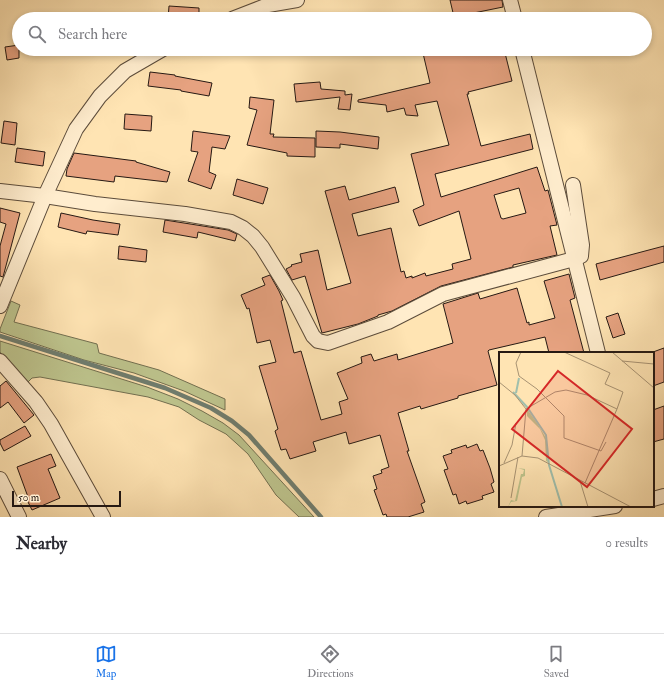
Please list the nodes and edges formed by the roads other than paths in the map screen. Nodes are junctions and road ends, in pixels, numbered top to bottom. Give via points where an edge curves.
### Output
1 (297, 0) edge
2 (510, 0) edge
3 (250, 12) edge
4 (513, 12) edge
5 (151, 56) edge
6 (524, 56) edge
7 (573, 185) dead end
8 (0, 191) edge
9 (45, 196) junction
10 (574, 259) junction
11 (0, 306) edge
12 (598, 352) edge
13 (0, 360) edge
14 (0, 479) edge
15 (664, 496) edge
16 (654, 499) edge
17 (613, 507) edge
18 (604, 513) edge
19 (18, 517) edge
20 (103, 517) edge
21 (546, 517) edge

1 - 3 street via 268,5
2 - 4 street
5 - 9 street via 125,71 100,96 76,129
6 - 10 street
7 - 10 street via 582,245 581,256
8 - 9 street
9 - 10 street via 211,218 231,222 243,228 262,247 294,297 312,336 318,341 328,343 388,322 443,294
9 - 11 street
10 - 12 street
13 - 20 street via 51,424
14 - 19 street
15 - 16 street
17 - 18 street
18 - 21 street

